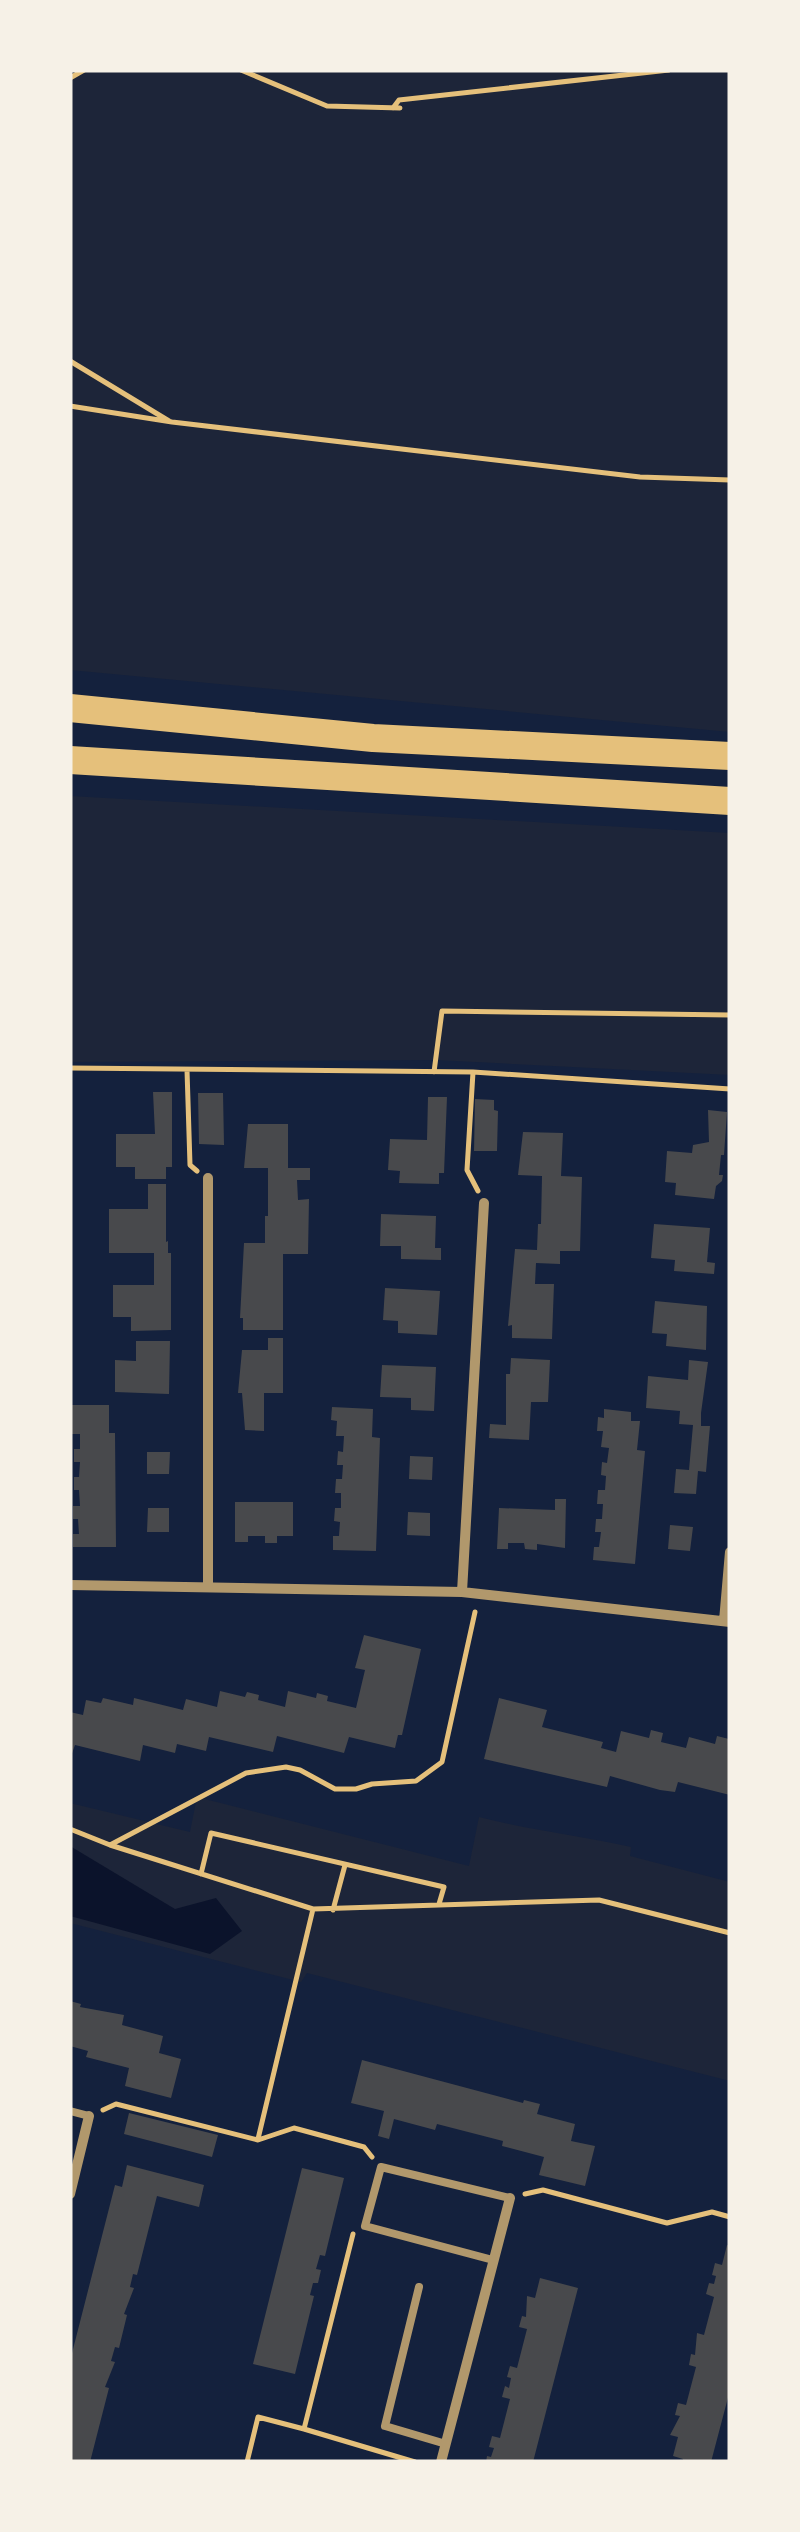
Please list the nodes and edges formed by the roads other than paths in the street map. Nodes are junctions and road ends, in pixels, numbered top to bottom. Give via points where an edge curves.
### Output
1 (70, 708) edge
2 (730, 756) edge
3 (70, 760) edge
4 (730, 802) edge
5 (208, 1178) road end
6 (484, 1202) road end
7 (730, 1552) edge
8 (70, 1585) edge
9 (208, 1586) junction
10 (462, 1592) junction
11 (727, 1621) edge
12 (70, 2111) edge
13 (89, 2116) joint
14 (72, 2177) edge
15 (70, 2194) edge
16 (510, 2198) joint
17 (493, 2260) junction
18 (419, 2287) dead end
19 (446, 2444) junction
20 (442, 2462) edge

1 - 2 highway via 374,738
3 - 4 highway
5 - 9 street
6 - 10 street
7 - 11 street
8 - 9 street
9 - 10 street
10 - 11 street
12 - 13 lane
13 - 14 street
14 - 15 street
16 - 17 street
16 - 17 lane via 381,2167 365,2226
17 - 19 street
18 - 19 lane via 385,2426
19 - 20 street

